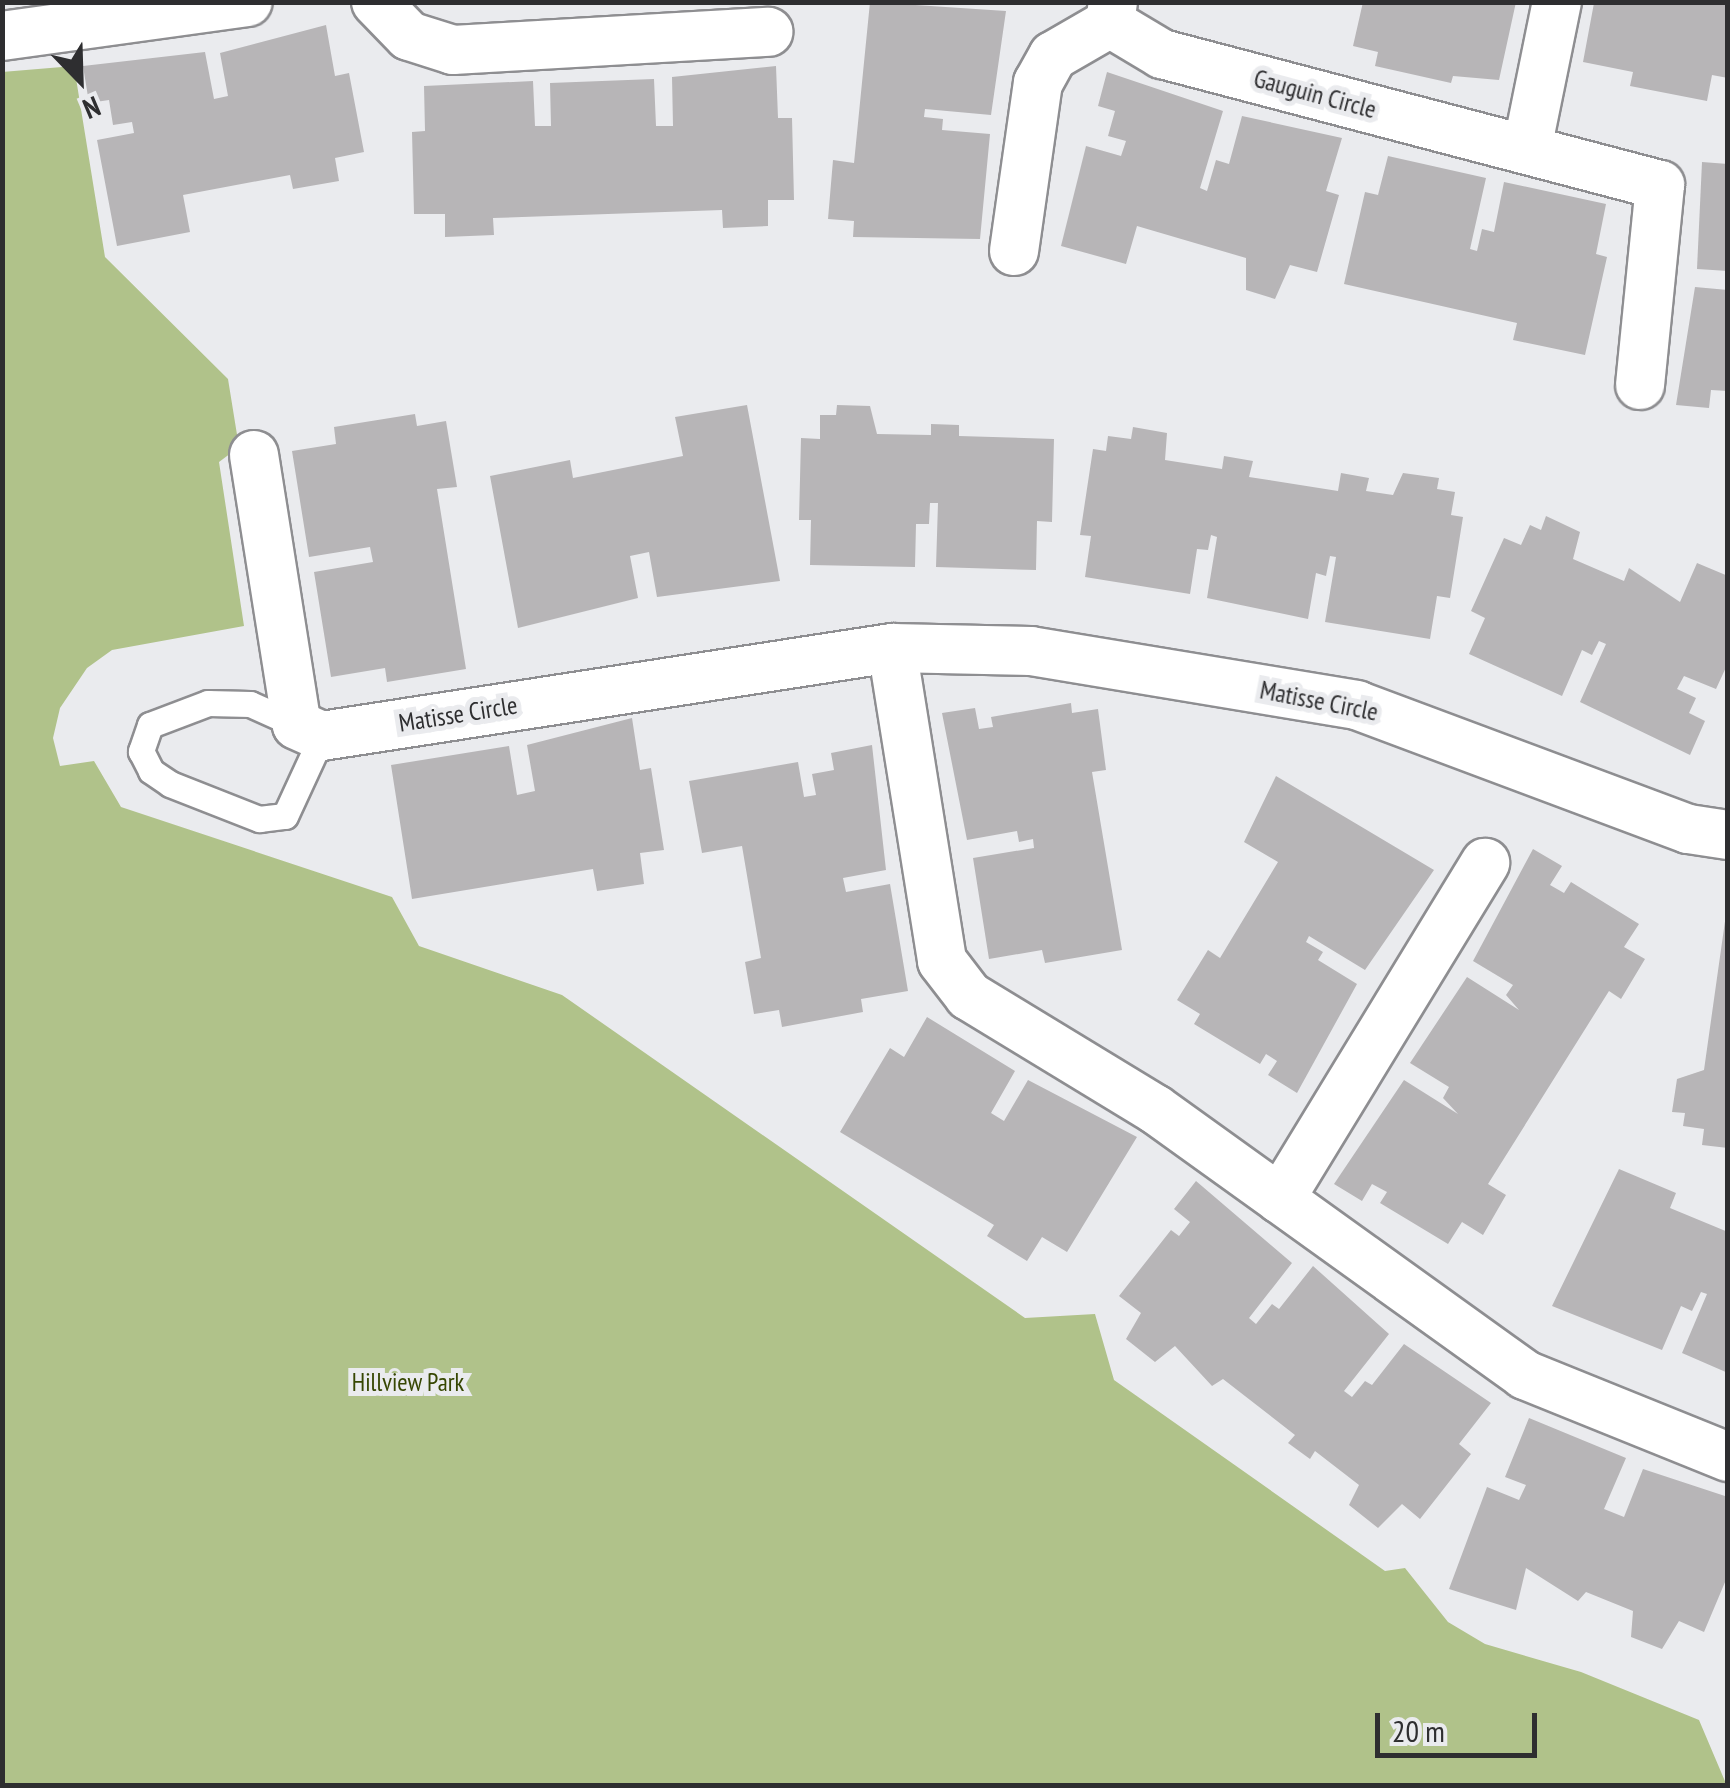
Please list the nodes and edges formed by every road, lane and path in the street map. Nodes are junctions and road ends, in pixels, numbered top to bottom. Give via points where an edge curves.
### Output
1 (248, 2) edge
2 (376, 2) edge
3 (1557, 2) edge
4 (1111, 13) edge
5 (41, 18) edge
6 (674, 20) edge
7 (768, 32) dead end
8 (2, 36) edge
9 (1527, 149) junction
10 (1014, 251) dead end
11 (1640, 385) dead end
12 (254, 455) dead end
13 (892, 648) junction
14 (309, 730) junction
15 (1728, 835) edge
16 (1485, 862) dead end
17 (1280, 1199) junction
18 (1728, 1458) edge

1 - 5 street
2 - 6 street via 409,36 453,50
3 - 9 street
4 - 9 street, Gauguin Circle via 1162,54
4 - 10 street, Gauguin Circle via 1052,56 1038,83
5 - 8 street
6 - 7 street
9 - 11 street, Gauguin Circle via 1660,184
12 - 14 street
13 - 14 street, Matisse Circle
13 - 15 street, Matisse Circle via 1031,651 1357,705 1688,829
13 - 17 street via 942,961 969,996 1155,1110
14 - 14 lane via 250,704 208,703 150,724 141,751 151,771 170,784 259,819 285,816
16 - 17 street
17 - 18 street via 1525,1375

